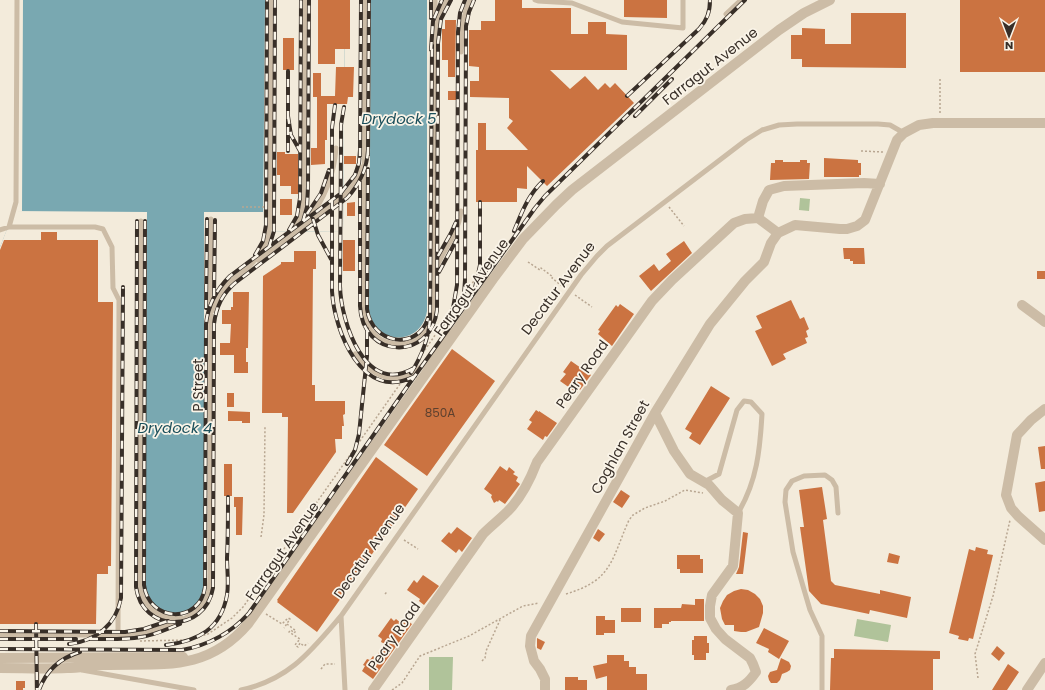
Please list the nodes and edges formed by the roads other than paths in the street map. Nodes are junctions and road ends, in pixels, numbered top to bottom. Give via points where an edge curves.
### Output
1 (17, 0) edge
2 (271, 0) edge
3 (305, 0) edge
4 (365, 0) edge
5 (435, 0) edge
6 (447, 0) edge
7 (470, 0) edge
8 (535, 0) edge
9 (682, 0) edge
10 (741, 0) edge
11 (830, 0) edge
12 (816, 3) edge
13 (726, 14) dead end
14 (435, 42) junction
15 (461, 52) dead end
16 (1045, 123) edge
17 (904, 132) junction
18 (336, 148) dead end
19 (364, 160) junction
20 (880, 184) junction
21 (461, 211) dead end
22 (758, 218) junction
23 (211, 219) dead end
24 (141, 221) dead end
25 (9, 227) junction
26 (0, 230) edge
27 (778, 233) junction
28 (293, 234) junction
29 (286, 240) junction
30 (248, 268) junction
31 (434, 281) junction
32 (1022, 305) dead end
33 (454, 320) junction
34 (1045, 322) edge
35 (210, 327) junction
36 (440, 344) junction
37 (356, 354) dead end
38 (430, 358) junction
39 (420, 382) junction
40 (1045, 409) edge
41 (655, 413) junction
42 (704, 482) junction
43 (738, 513) junction
44 (838, 513) dead end
45 (1045, 540) edge
46 (190, 615) junction
47 (341, 616) junction
48 (0, 635) edge
49 (118, 636) junction
50 (203, 657) junction
51 (0, 658) edge
52 (37, 663) junction
53 (1045, 663) edge
54 (0, 668) edge
55 (69, 668) junction
56 (37, 690) edge
57 (194, 690) edge
58 (241, 690) edge
59 (344, 690) edge
60 (373, 690) edge
61 (545, 690) edge
62 (731, 690) edge
63 (822, 690) edge
64 (1027, 690) edge

1 - 25 lane via 16,202
2 - 30 lane via 270,226 264,248
3 - 29 lane via 304,200 300,219
4 - 19 lane
5 - 14 lane
6 - 14 lane via 436,23
7 - 15 lane via 463,23
8 - 9 lane via 572,3 622,22 673,28 682,28
10 - 13 lane
11 - 12 street, Farragut Avenue
12 - 33 street, Farragut Avenue via 556,205
14 - 31 lane
16 - 17 street via 933,123 919,125
17 - 20 street via 897,140
17 - 47 lane, Decatur Avenue via 890,125 878,124 797,124 762,130 606,246 581,275
18 - 28 lane via 332,174 324,195 312,215
19 - 28 lane via 349,192
19 - 31 lane via 364,311 372,332 385,341 396,344 408,343 421,336 430,325 434,313
20 - 22 street via 775,187 769,190
20 - 27 street via 865,220 857,226 840,229 796,225
21 - 31 lane via 457,229 437,265
22 - 27 street
22 - 60 street, Peary Road via 745,218 734,223 672,280 648,307 537,462 528,484 517,500 483,534
23 - 35 lane, P Street
24 - 46 lane via 140,588 145,602 156,613 174,618
25 - 26 lane
25 - 49 lane via 95,227 103,229 112,247 113,288 119,300
27 - 41 street, Coghlan Street via 770,243 764,262 710,324
28 - 29 lane
29 - 30 lane
30 - 35 lane via 218,295
32 - 34 street
33 - 36 lane
33 - 36 lane
33 - 39 street, Farragut Avenue
35 - 46 lane, P Street via 210,584 204,602
36 - 38 lane
37 - 38 lane via 366,366 379,375 396,378 417,371
38 - 39 lane
39 - 50 street, Farragut Avenue via 248,624 224,646
40 - 45 street via 1017,435 1006,495 1011,508
41 - 42 street via 674,451 690,474
41 - 61 street, Coghlan Street via 531,636 530,646 534,661 545,679
42 - 43 street
42 - 43 lane via 719,474 737,410 744,401 751,402 762,414 760,446 756,472 747,498
43 - 62 street via 733,566 712,595 710,606 710,618 716,629 750,658 756,672 749,682
44 - 63 lane via 836,487 825,475 804,476 792,481 786,490 785,502 793,552 810,610 822,636
46 - 49 lane, P Street via 152,631
47 - 58 lane, Decatur Avenue via 296,665 264,684
47 - 59 lane
48 - 49 lane, P Street
50 - 52 street, Farragut Avenue
50 - 55 street, Farragut Avenue via 171,664
51 - 52 street, Farragut Avenue
52 - 54 street, Farragut Avenue
52 - 55 street, Farragut Avenue
52 - 56 lane
53 - 64 street
55 - 57 lane

